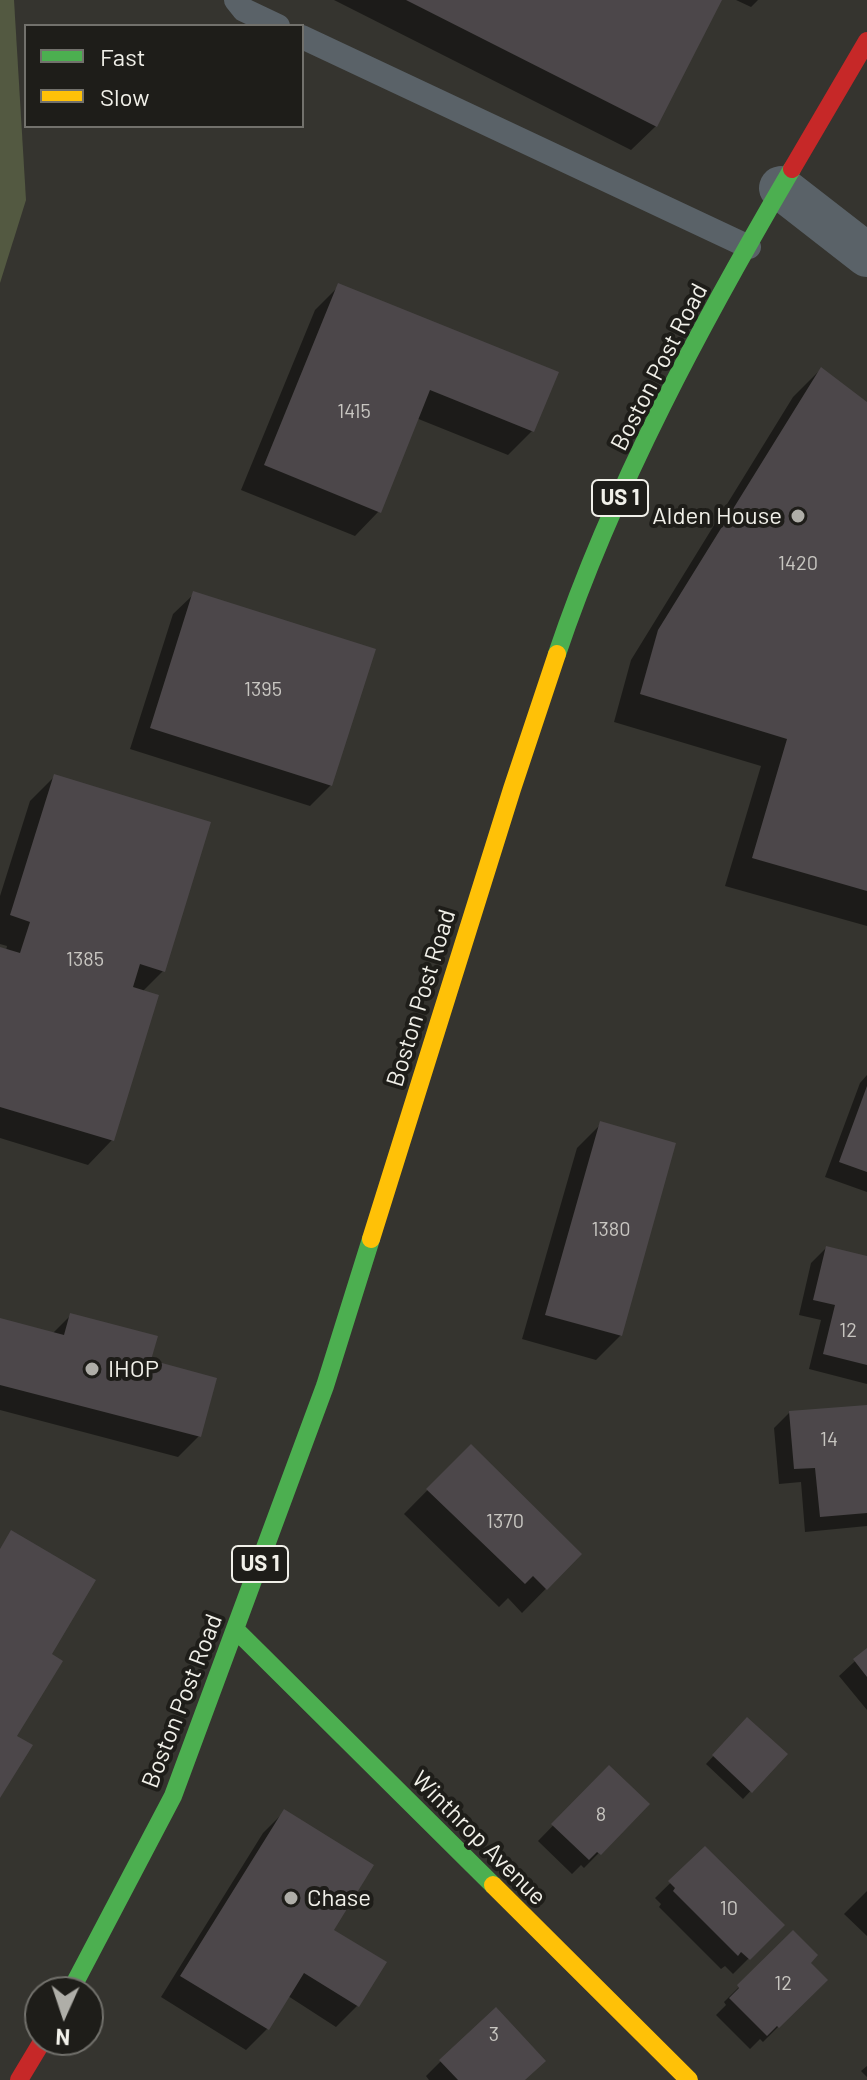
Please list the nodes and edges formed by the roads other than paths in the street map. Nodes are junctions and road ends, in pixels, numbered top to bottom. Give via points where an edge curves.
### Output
1 (236, 0) edge
2 (274, 24) edge
3 (304, 38) edge
4 (867, 41) edge
5 (781, 188) junction
6 (749, 247) junction
7 (867, 255) edge
8 (236, 1630) junction
9 (78, 1976) edge
10 (33, 2056) edge
11 (19, 2080) edge
12 (689, 2080) edge

1 - 2 lane via 244,10
3 - 6 lane
4 - 5 main road, Boston Post Road / US 1
5 - 6 main road, Boston Post Road / US 1
5 - 7 street
6 - 8 main road, Boston Post Road / US 1 via 652,424 570,616 325,1386
8 - 9 main road, Boston Post Road / US 1 via 173,1796
8 - 12 main road, Winthrop Avenue
10 - 11 main road

